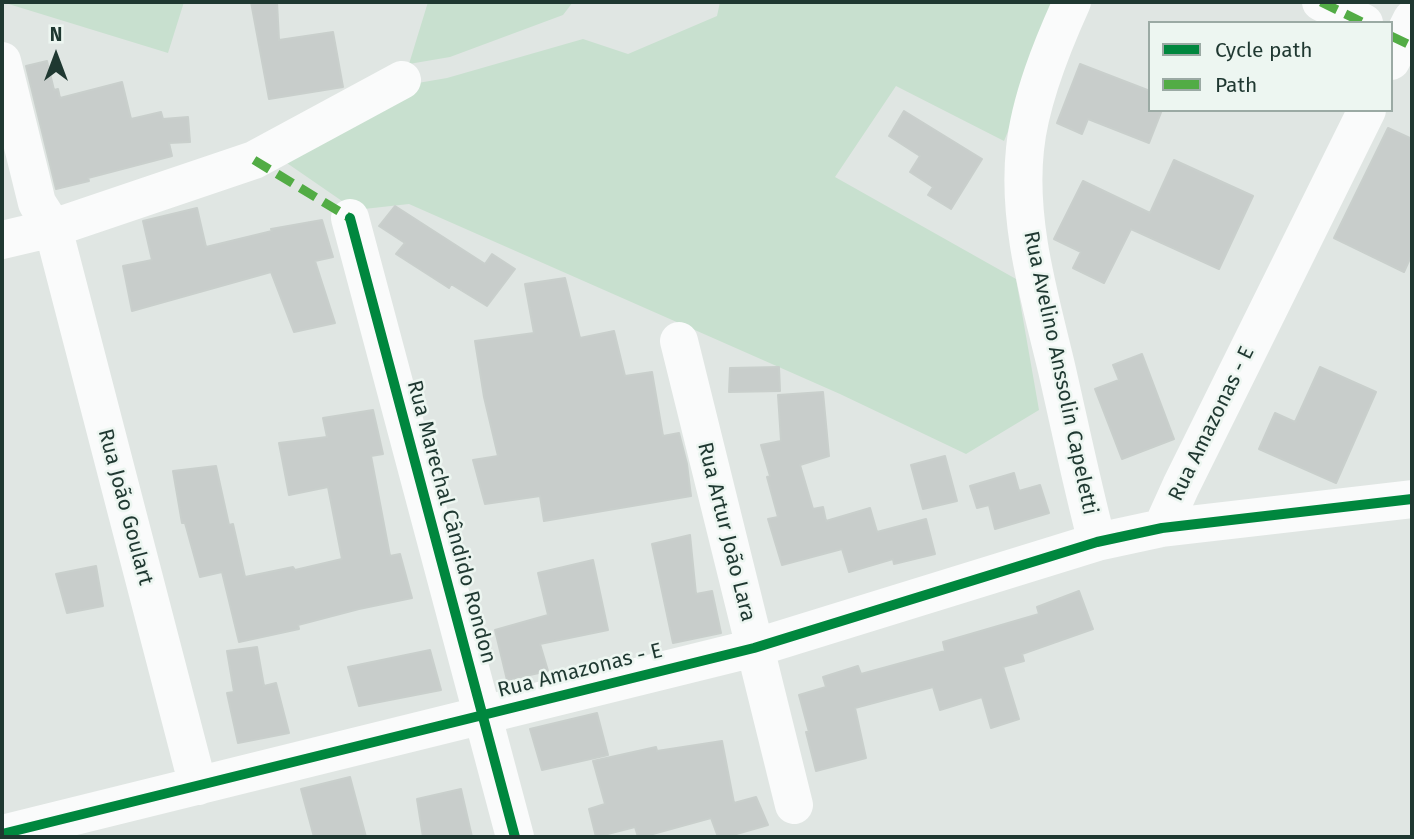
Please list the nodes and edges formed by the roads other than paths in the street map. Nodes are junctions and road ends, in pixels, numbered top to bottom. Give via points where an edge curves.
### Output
1 (1072, 2) edge
2 (1321, 2) edge
3 (1360, 21) edge
4 (2, 61) edge
5 (402, 80) dead end
6 (1366, 112) edge
7 (349, 218) dead end
8 (53, 228) junction
9 (2, 240) edge
10 (679, 341) dead end
11 (1412, 499) edge
12 (1162, 528) junction
13 (1097, 542) junction
14 (754, 648) junction
15 (483, 715) junction
16 (198, 786) junction
17 (794, 805) dead end
18 (2, 834) edge
19 (515, 837) edge

1 - 13 street, Rua Avelino Anssolin Capeletti via 1033,111 1025,147 1023,194 1033,271
2 - 3 street
4 - 8 street, Rua João Goulart via 37,203
5 - 8 street via 254,160
6 - 12 street, Rua Amazonas - E
7 - 15 street, Rua Marechal Cândido Rondon
8 - 9 street
8 - 16 street, Rua João Goulart
10 - 14 street, Rua Artur João Lara
11 - 12 street
12 - 13 street, Rua Amazonas - E
13 - 14 street, Rua Amazonas - E
14 - 15 street, Rua Amazonas - E
14 - 17 street, Rua Artur João Lara
15 - 16 street, Rua Amazonas - E
15 - 19 street, Rua Marechal Cândido Rondon
16 - 18 street, Rua Amazonas - E

